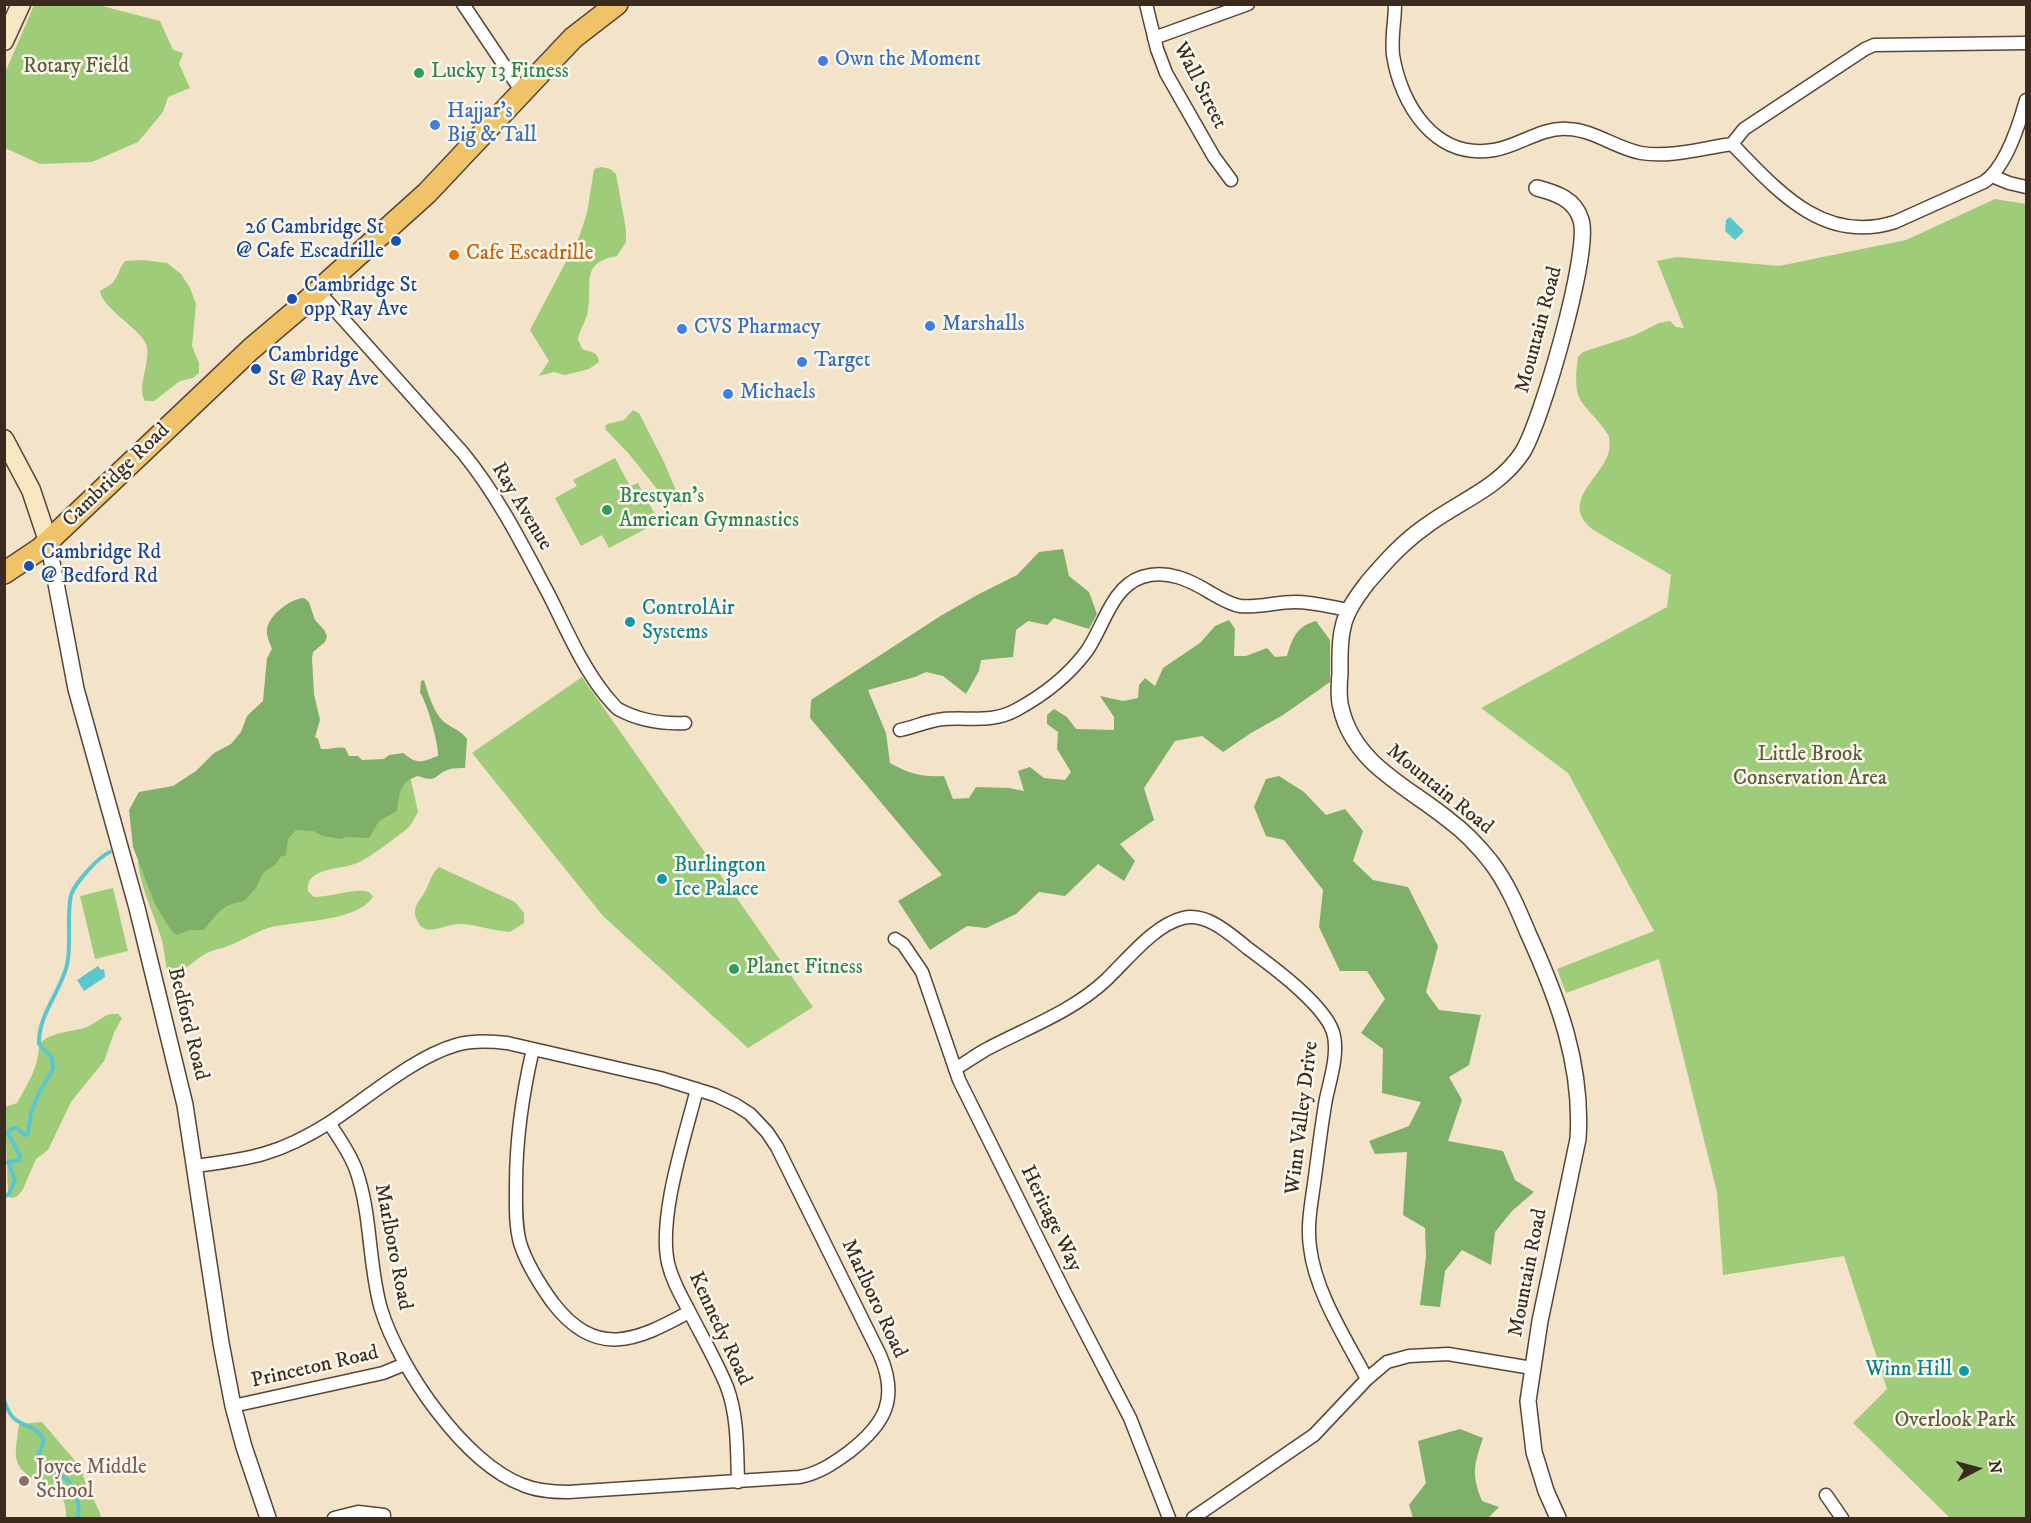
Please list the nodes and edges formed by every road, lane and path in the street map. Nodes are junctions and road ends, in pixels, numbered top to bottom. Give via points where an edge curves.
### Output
1 (21, 4) edge
2 (463, 4) edge
3 (618, 4) edge
4 (1146, 4) edge
5 (1248, 4) edge
6 (1395, 4) edge
7 (1154, 38) junction
8 (4, 41) edge
9 (2026, 43) edge
10 (522, 92) junction
11 (2026, 100) edge
12 (1732, 144) junction
13 (1992, 176) junction
14 (1231, 180) dead end
15 (2026, 187) edge
16 (1537, 188) dead end
17 (318, 291) junction
18 (4, 439) edge
19 (48, 541) junction
20 (4, 573) edge
21 (1349, 610) junction
22 (685, 723) dead end
23 (900, 729) dead end
24 (895, 939) dead end
25 (533, 1049) junction
26 (955, 1069) junction
27 (698, 1089) junction
28 (329, 1123) junction
29 (195, 1166) junction
30 (689, 1312) junction
31 (405, 1364) junction
32 (1532, 1368) junction
33 (1367, 1379) junction
34 (233, 1407) junction
35 (738, 1482) junction
36 (1826, 1496) dead end
37 (384, 1515) dead end
38 (268, 1518) edge
39 (334, 1518) edge
40 (1168, 1518) edge
41 (1193, 1518) edge
42 (1558, 1518) edge
43 (1842, 1518) edge

1 - 8 main road
2 - 10 street
3 - 10 highway, Cambridge Road via 573,38
4 - 7 street, Wall Street
5 - 7 street
6 - 12 street via 1392,36 1401,85 1411,109 1442,141 1478,152 1561,128 1586,131 1641,153
7 - 14 street, Wall Street via 1169,79
9 - 12 street via 1874,45 1744,129
10 - 17 highway, Cambridge Road via 433,187
11 - 13 street via 2007,150
12 - 13 street via 1797,206 1816,217 1846,226 1868,228 1895,222
13 - 15 street
16 - 21 street, Mountain Road via 1557,193 1572,205 1581,220 1583,243 1536,426 1521,454 1502,475 1395,550
17 - 19 highway, Cambridge Road via 225,373
17 - 22 street, Ray Avenue via 480,475 516,533 581,659 616,708 643,719
18 - 19 main road via 31,490
19 - 20 highway, Cambridge Road
19 - 29 street, Bedford Road via 76,689 146,943 183,1094
21 - 23 street via 1293,602 1240,606 1224,601 1191,580 1142,577 1120,594 1077,663 1041,695 1003,716 945,719
21 - 32 street, Mountain Road via 1342,627 1339,686 1340,707 1349,729 1370,762 1452,822 1492,864 1541,962 1570,1050 1578,1088 1578,1139
24 - 26 street, Heritage Way via 903,944 922,972
25 - 27 street, Marlboro Road
25 - 28 street, Marlboro Road via 484,1041 448,1048
25 - 30 street via 518,1124 516,1199 520,1242 533,1273 570,1322 598,1337 631,1338
26 - 33 street, Winn Valley Drive via 1087,996 1146,941 1184,918 1212,922 1267,962 1309,998 1334,1035 1335,1053 1322,1121 1309,1246 1318,1281
26 - 40 street, Heritage Way via 1130,1418
27 - 30 street, Kennedy Road via 665,1231 671,1274
27 - 35 street, Marlboro Road via 742,1108 772,1140 874,1343 889,1383 888,1402 880,1421 843,1456 806,1476
28 - 29 street, Marlboro Road via 274,1153
28 - 31 street, Marlboro Road via 357,1173 381,1307
29 - 34 street, Bedford Road
30 - 35 street, Kennedy Road via 731,1399
31 - 34 street, Princeton Road via 383,1373
31 - 35 street, Marlboro Road via 450,1427 490,1466 522,1485 568,1492
32 - 33 street via 1425,1354 1387,1362
32 - 42 street, Mountain Road via 1528,1401 1533,1449 1545,1491
33 - 41 street via 1314,1435
34 - 38 street, Bedford Road
36 - 43 street
37 - 39 street via 358,1512

